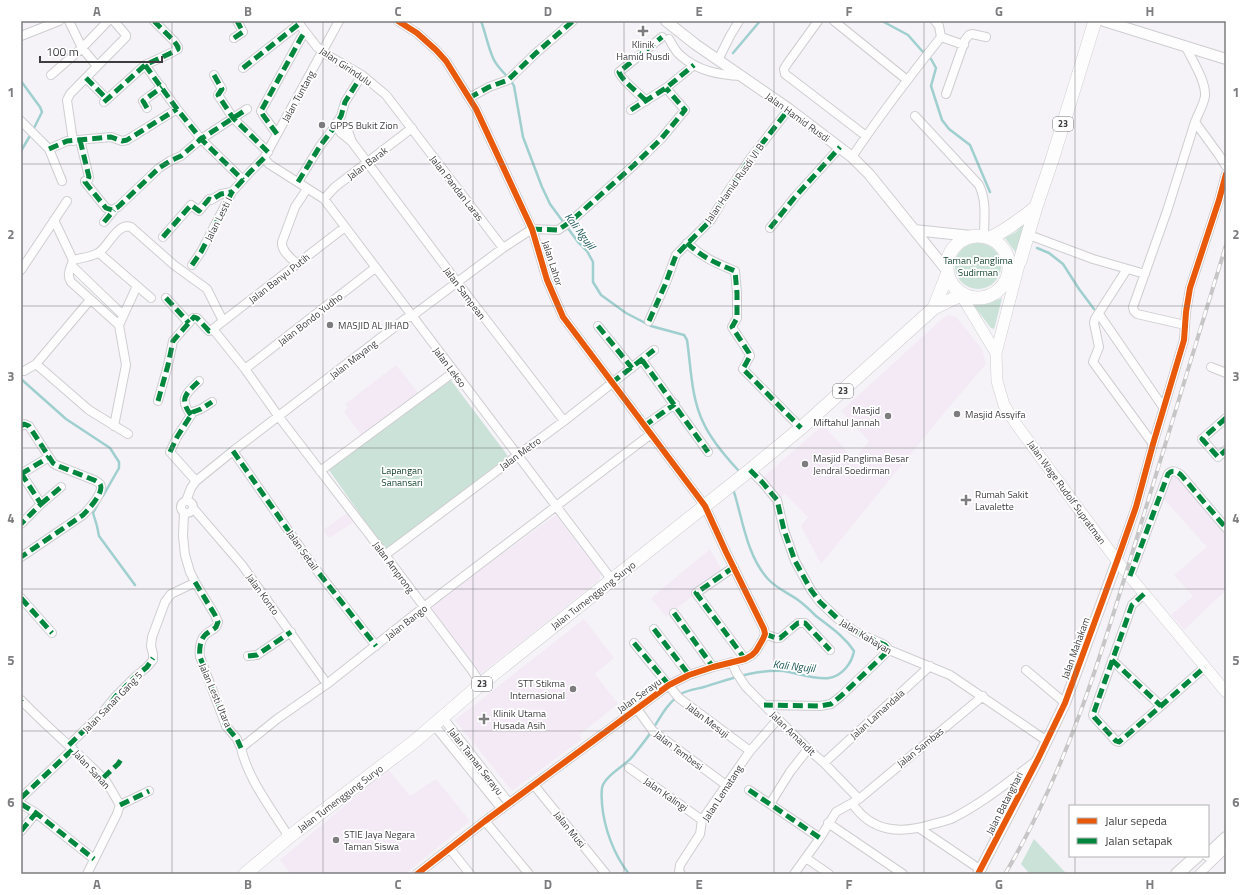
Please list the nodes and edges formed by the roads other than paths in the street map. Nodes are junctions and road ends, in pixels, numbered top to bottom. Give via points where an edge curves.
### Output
1 (59, 21) edge
2 (69, 21) edge
3 (108, 21) edge
4 (114, 21) edge
5 (154, 21) edge
6 (237, 21) edge
7 (339, 21) edge
8 (398, 21) edge
9 (573, 21) edge
10 (666, 21) edge
11 (739, 21) edge
12 (818, 21) edge
13 (834, 21) edge
14 (935, 21) edge
15 (1095, 21) edge
16 (1104, 21) edge
17 (298, 22) edge
18 (305, 32) junction
19 (683, 34) junction
20 (21, 36) edge
21 (941, 37) junction
22 (986, 37) dead end
23 (234, 38) dead end
24 (964, 45) junction
25 (673, 47) junction
26 (1186, 47) junction
27 (82, 48) junction
28 (322, 51) junction
29 (1226, 59) edge
30 (718, 60) junction
31 (145, 65) junction
32 (694, 65) junction
33 (97, 66) junction
34 (243, 68) dead end
35 (50, 75) dead end
36 (214, 75) dead end
37 (362, 75) junction
38 (742, 76) junction
39 (86, 78) junction
40 (907, 80) junction
41 (162, 88) junction
42 (666, 88) junction
43 (946, 94) dead end
44 (469, 98) junction
45 (646, 100) junction
46 (147, 108) dead end
47 (177, 109) junction
48 (246, 109) dead end
49 (789, 109) junction
50 (631, 110) dead end
51 (915, 116) dead end
52 (233, 118) junction
53 (21, 121) edge
54 (1195, 122) junction
55 (338, 124) junction
56 (412, 128) junction
57 (277, 134) junction
58 (866, 136) junction
59 (201, 139) junction
60 (77, 141) junction
61 (840, 147) junction
62 (49, 149) junction
63 (266, 155) junction
64 (852, 157) junction
65 (367, 163) junction
66 (1226, 166) edge
67 (1226, 174) edge
68 (243, 180) junction
69 (62, 181) dead end
70 (298, 182) junction
71 (307, 189) junction
72 (232, 192) junction
73 (324, 199) junction
74 (66, 200) dead end
75 (1036, 207) junction
76 (114, 210) junction
77 (54, 220) junction
78 (104, 222) dead end
79 (345, 227) junction
80 (770, 228) dead end
81 (532, 229) junction
82 (914, 230) junction
83 (1029, 235) junction
84 (163, 237) dead end
85 (982, 237) junction
86 (687, 244) junction
87 (503, 248) junction
88 (99, 253) junction
89 (1021, 260) junction
90 (72, 263) junction
91 (297, 264) junction
92 (192, 265) dead end
93 (375, 268) junction
94 (1127, 269) junction
95 (21, 270) edge
96 (946, 271) junction
97 (1145, 274) junction
98 (1007, 278) junction
99 (457, 282) junction
100 (137, 286) junction
101 (961, 295) junction
102 (150, 298) dead end
103 (166, 298) dead end
104 (1010, 298) junction
105 (90, 300) junction
106 (934, 308) junction
107 (1099, 314) junction
108 (123, 315) junction
109 (411, 316) junction
110 (223, 321) junction
111 (648, 321) dead end
112 (189, 323) junction
113 (118, 325) junction
114 (598, 326) dead end
115 (1185, 326) junction
116 (213, 329) junction
117 (654, 350) dead end
118 (996, 353) junction
119 (642, 360) junction
120 (36, 364) junction
121 (1211, 367) dead end
122 (632, 368) junction
123 (245, 369) junction
124 (21, 371) edge
125 (454, 372) junction
126 (1226, 373) edge
127 (199, 381) dead end
128 (613, 384) junction
129 (158, 401) dead end
130 (212, 402) dead end
131 (674, 404) junction
132 (1163, 407) junction
133 (191, 415) junction
134 (279, 417) junction
135 (1226, 418) edge
136 (564, 421) junction
137 (21, 426) edge
138 (114, 426) junction
139 (644, 426) junction
140 (801, 428) junction
141 (128, 434) dead end
142 (651, 434) junction
143 (1152, 444) junction
144 (1226, 450) edge
145 (233, 451) junction
146 (708, 452) dead end
147 (518, 455) junction
148 (49, 457) junction
149 (750, 470) junction
150 (320, 471) junction
151 (21, 474) edge
152 (196, 481) junction
153 (61, 487) dead end
154 (186, 501) junction
155 (41, 504) junction
156 (705, 506) junction
157 (557, 507) junction
158 (194, 508) junction
159 (184, 512) junction
160 (21, 524) edge
161 (1226, 528) edge
162 (22, 553) edge
163 (386, 555) junction
164 (1117, 561) junction
165 (734, 567) junction
166 (1130, 576) junction
167 (612, 580) junction
168 (195, 582) junction
169 (1144, 594) junction
170 (21, 598) edge
171 (424, 608) junction
172 (674, 613) dead end
173 (654, 629) dead end
174 (291, 632) junction
175 (52, 633) dead end
176 (764, 634) junction
177 (634, 643) dead end
178 (376, 646) junction
179 (830, 650) dead end
180 (889, 650) junction
181 (248, 656) dead end
182 (745, 659) junction
183 (1112, 660) junction
184 (732, 662) junction
185 (930, 666) junction
186 (714, 667) junction
187 (1204, 667) junction
188 (1026, 670) dead end
189 (689, 675) junction
190 (327, 684) junction
191 (481, 684) junction
192 (669, 685) junction
193 (1226, 692) edge
194 (983, 696) junction
195 (21, 700) edge
196 (1065, 703) junction
197 (764, 704) junction
198 (1161, 706) junction
199 (636, 709) junction
200 (778, 719) junction
201 (438, 721) junction
202 (1047, 741) junction
203 (71, 747) junction
204 (241, 748) junction
205 (808, 749) junction
206 (750, 751) junction
207 (1038, 759) junction
208 (824, 762) junction
209 (629, 768) dead end
210 (534, 785) junction
211 (726, 785) junction
212 (149, 790) dead end
213 (749, 790) dead end
214 (21, 798) edge
215 (855, 801) junction
216 (509, 803) junction
217 (21, 804) edge
218 (770, 804) junction
219 (120, 805) junction
220 (502, 809) junction
221 (36, 813) junction
222 (702, 820) junction
223 (485, 821) junction
224 (828, 824) junction
225 (919, 828) junction
226 (1226, 830) edge
227 (21, 831) edge
228 (289, 837) junction
229 (820, 838) junction
230 (1226, 838) edge
231 (450, 849) junction
232 (1214, 852) edge
233 (1196, 857) edge
234 (1208, 857) edge
235 (806, 858) junction
236 (94, 859) junction
237 (979, 872) edge
238 (87, 874) edge
239 (245, 874) edge
240 (417, 874) edge
241 (470, 874) edge
242 (529, 874) edge
243 (606, 874) edge
244 (681, 874) edge
245 (794, 874) edge
246 (829, 874) edge
247 (903, 874) edge
248 (1177, 874) edge
249 (1188, 874) edge
250 (1199, 874) edge

1 - 20 street
2 - 27 street
3 - 27 street
4 - 33 street via 126,37
5 - 31 street via 174,41 178,49
6 - 23 street via 244,30
7 - 28 street, Jalan Tuntang
8 - 44 street, Jalan Lahor via 436,50 446,61
9 - 44 street via 511,77
10 - 19 street, Jalan Hamid Rusdi
11 - 30 street
12 - 58 street via 784,68 785,74
13 - 40 street
14 - 21 street via 940,26
15 - 75 highway, 23
16 - 26 street
17 - 18 street, Jalan Girindulu
17 - 34 street
18 - 28 street, Jalan Girindulu
18 - 57 street via 261,111
19 - 25 street
19 - 30 street, Jalan Hamid Rusdi
21 - 24 street
21 - 40 street
22 - 24 street via 969,35
24 - 43 street
25 - 32 street
25 - 45 street via 665,38 619,72
26 - 29 street
26 - 54 street via 1205,90 1205,98
27 - 33 street
27 - 35 street
28 - 37 street, Jalan Girindulu
28 - 57 street, Jalan Tuntang
30 - 38 street, Jalan Hamid Rusdi
31 - 39 street via 105,100
31 - 41 street
32 - 38 street via 724,76
32 - 42 street
33 - 39 street
36 - 52 street via 222,89 218,95
37 - 55 street via 345,102
37 - 56 street, Jalan Girindulu via 386,95
38 - 49 street, Jalan Hamid Rusdi
39 - 60 street via 67,100
40 - 58 street
41 - 46 street via 143,101
41 - 47 street
42 - 45 street
42 - 81 street via 685,110 661,139 570,222 558,230
44 - 81 street, Jalan Lahor
45 - 50 street
47 - 59 street
47 - 60 street via 127,140 111,138
48 - 52 street
49 - 61 street, Jalan Hamid Rusdi
49 - 86 street, Jalan Hamid Rusdi VI B via 750,159 711,220
51 - 85 street via 979,185 984,202
52 - 59 street
52 - 63 street
53 - 62 street
54 - 66 street
54 - 97 street
55 - 65 street, Jalan Sampean via 346,128 352,142
55 - 70 street via 320,146
56 - 65 street, Jalan Barak
56 - 87 street, Jalan Pandan Laras
57 - 63 street, Jalan Tuntang
58 - 64 street
59 - 68 street
59 - 76 street via 181,156 154,172
60 - 62 street via 67,141
60 - 76 street via 89,177 85,182 106,208
61 - 64 street, Jalan Hamid Rusdi
61 - 80 street
62 - 69 street
63 - 68 street, Jalan Lesti I
63 - 70 street, Jalan Lekso via 269,164
64 - 82 street, Jalan Hamid Rusdi
65 - 73 street, Jalan Barak via 335,187
65 - 99 street, Jalan Sampean
67 - 115 street via 1220,200 1190,288
68 - 72 street, Jalan Lesti I
70 - 71 street, Jalan Lekso
71 - 73 street, Jalan Lekso
71 - 91 street via 295,207 282,242 284,250
72 - 84 street via 209,199 199,210 191,205
72 - 92 street, Jalan Lesti I
73 - 79 street, Jalan Lekso
74 - 77 street
75 - 83 highway, 23
75 - 85 highway, 23 via 1014,224
76 - 78 street
77 - 90 street
77 - 95 street
79 - 91 street, Jalan Banyu Putih
79 - 93 street, Jalan Lekso
81 - 87 street, Jalan Mayang
81 - 128 street, Jalan Lahor via 547,280 563,317
82 - 85 street
82 - 96 street, Jalan Hamid Rusdi
83 - 89 highway, 23
83 - 94 street
85 - 96 highway, 23 via 959,242 950,251
85 - 98 highway via 998,244 1004,251 1009,267
86 - 111 street, Jalan Hamid Rusdi VI B via 676,256
86 - 140 street via 710,261 735,271 738,293 737,318 732,327 750,356 743,369
87 - 99 street, Jalan Mayang
88 - 90 street
88 - 100 street
88 - 110 street via 118,230 125,226 131,227 174,265 207,289
89 - 98 highway, 23
89 - 104 main road, Jalan Wage Rudolf Supratman
90 - 105 street via 68,278
90 - 108 street
91 - 110 street, Jalan Banyu Putih
93 - 109 street, Jalan Lekso
93 - 123 street, Jalan Bondo Yudho
94 - 97 street
94 - 107 street
96 - 101 highway via 951,283
96 - 106 highway, Jalan Tumenggung Suryo / 23
97 - 115 street via 1133,307 1134,311 1137,314
98 - 101 highway, 23 via 997,293 989,296 978,298
98 - 104 main road, Jalan Wage Rudolf Supratman
99 - 109 street, Jalan Mayang
99 - 136 street, Jalan Sampean
100 - 102 street
100 - 108 street
101 - 106 highway, Jalan Tumenggung Suryo / 23
101 - 118 main road, Jalan Wage Rudolf Supratman
103 - 112 street
104 - 118 main road, Jalan Wage Rudolf Supratman
105 - 113 street
105 - 120 street
106 - 140 highway, Jalan Tumenggung Suryo / 23
107 - 132 street
107 - 143 street via 1094,323 1099,347 1093,362
108 - 113 street
109 - 125 street, Jalan Lekso
109 - 134 street, Jalan Mayang
110 - 116 street, Jalan Banyu Putih
112 - 116 street, Jalan Amprong via 197,317 208,331
112 - 129 street via 173,341
113 - 138 street via 126,365
114 - 122 street
115 - 132 street via 1184,340
116 - 123 street, Jalan Amprong
117 - 119 street, Jalan Metro
118 - 164 main road, Jalan Wage Rudolf Supratman via 997,381 1004,405
119 - 122 street, Jalan Metro
119 - 131 street
120 - 124 street
120 - 138 street via 89,410
121 - 126 street
122 - 128 street, Jalan Metro
123 - 134 street, Jalan Amprong
125 - 147 street, Jalan Lekso
125 - 150 street
127 - 133 street via 186,394 184,400
128 - 136 street, Jalan Metro
128 - 139 street, Jalan Lahor
130 - 133 street
131 - 139 street
131 - 146 street
132 - 143 street
133 - 152 street via 170,452
134 - 145 street, Jalan Mayang
134 - 150 street, Jalan Amprong
135 - 144 street via 1202,439 1218,457
136 - 147 street, Jalan Metro
137 - 148 street via 29,426
138 - 141 street
139 - 142 street, Jalan Lahor
140 - 149 highway, Jalan Tumenggung Suryo / 23
142 - 156 street, Jalan Lahor
142 - 157 street, Jalan Bango
143 - 164 street via 1136,507
145 - 152 street, Jalan Mayang
145 - 178 street, Jalan Setail via 312,563
147 - 157 street, Jalan Lekso
147 - 163 street, Jalan Metro
148 - 151 street
148 - 162 street via 56,465 94,480 100,484 100,491 90,509 83,515
149 - 156 highway, Jalan Tumenggung Suryo / 23
149 - 180 street, Jalan Kahayan via 777,500 795,561 820,602 856,632 885,645
150 - 163 street, Jalan Amprong
151 - 155 street
152 - 154 street, Jalan Mayang
153 - 155 street
154 - 158 street via 192,503
154 - 159 street via 181,506
155 - 160 street
156 - 165 street
156 - 167 highway, Jalan Tumenggung Suryo / 23
157 - 167 street, Jalan Lekso
157 - 171 street, Jalan Bango
158 - 159 street via 190,512
158 - 174 street, Jalan Konto via 242,565
159 - 168 street via 185,555
161 - 166 street via 1181,475 1170,472
163 - 171 street, Jalan Amprong
164 - 166 main road, Jalan Wage Rudolf Supratman
164 - 196 street, Jalan Mahakam
165 - 176 street via 757,613
165 - 182 street via 696,593
166 - 169 main road, Jalan Wage Rudolf Supratman
167 - 191 highway, Jalan Tumenggung Suryo / 23
168 - 203 street, Jalan Sanan Gang 5 via 171,594 165,602 152,637 153,658 147,667 134,677
168 - 204 street, Jalan Lesti Utara via 218,622 216,627 202,638 200,657 226,726
169 - 183 street via 1132,605
169 - 187 main road, Jalan Wage Rudolf Supratman
170 - 175 street
171 - 178 street, Jalan Bango
171 - 191 street, Jalan Amprong
172 - 186 street
173 - 189 street
174 - 181 street via 257,655
174 - 190 street, Jalan Konto
176 - 179 street via 780,638 798,623 805,623
176 - 182 street via 756,651
177 - 192 street, Jalan Mesuji
178 - 190 street, Jalan Bango
180 - 185 street, Jalan Kahayan
180 - 197 street via 831,704
182 - 184 street, Jalan Serayu
183 - 198 street
183 - 198 street via 1093,715 1116,741 1119,742
184 - 186 street, Jalan Serayu
184 - 197 street, Jalan Amandit via 742,681
185 - 194 street, Jalan Kahayan via 950,674
185 - 208 street, Jalan Lamandala
186 - 189 street, Jalan Serayu
187 - 193 main road, Jalan Wage Rudolf Supratman
187 - 198 street
188 - 196 street
189 - 192 street, Jalan Serayu
190 - 204 street, Jalan Bango
191 - 201 highway, Jalan Tumenggung Suryo / 23
192 - 199 street, Jalan Serayu
192 - 206 street, Jalan Mesuji via 677,696
194 - 202 street, Jalan Kahayan
194 - 215 street, Jalan Sambas
195 - 203 street, Jalan Sanan
196 - 202 street, Jalan Mahakam
197 - 200 street, Jalan Amandit
199 - 210 street, Jalan Serayu
199 - 211 street, Jalan Tembesi via 651,729
200 - 205 street, Jalan Amandit
200 - 206 street, Jalan Lematang
201 - 216 street, Jalan Taman Serayu
201 - 220 street, Jalan Taman Serayu
201 - 228 highway, Jalan Tumenggung Suryo / 23
202 - 207 street, Jalan Batanghari
203 - 214 street, Jalan Sanan Gang 5
203 - 219 street, Jalan Sanan via 106,781
204 - 228 street via 246,766
205 - 208 street, Jalan Amandit
205 - 218 street
206 - 211 street, Jalan Lematang
207 - 225 street via 971,808 951,819
207 - 237 street, Jalan Batanghari
208 - 215 street, Jalan Amandit
209 - 222 street, Jalan Kalingi
210 - 216 street, Jalan Serayu
210 - 243 street, Jalan Musi
211 - 222 street, Jalan Lematang
212 - 219 street
213 - 218 street
215 - 224 street, Jalan Sambas via 836,812
215 - 225 street via 856,809 878,826 901,830
216 - 220 street, Jalan Serayu
217 - 221 street
218 - 229 street
219 - 236 street
220 - 223 street, Jalan Serayu
221 - 227 street
221 - 236 street
222 - 244 street, Jalan Lematang via 700,834 680,865
223 - 231 street, Jalan Serayu
223 - 242 street
224 - 229 street, Jalan Sambas
224 - 247 street
225 - 237 street
226 - 232 main road
228 - 239 highway, Jalan Tumenggung Suryo / 23
229 - 235 street, Jalan Sambas
230 - 232 main road
231 - 240 street, Jalan Serayu
231 - 241 street
232 - 250 street
233 - 248 main road
234 - 249 main road
235 - 245 street, Jalan Sambas
235 - 246 street
236 - 238 street

